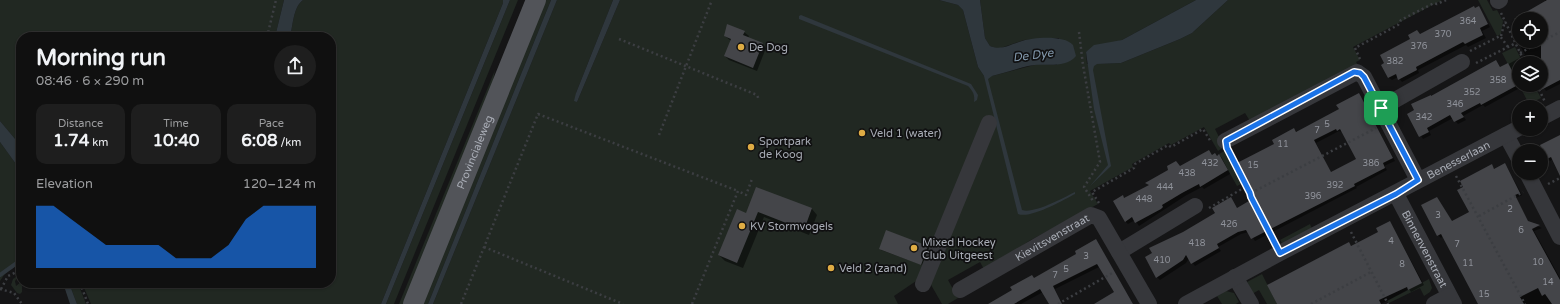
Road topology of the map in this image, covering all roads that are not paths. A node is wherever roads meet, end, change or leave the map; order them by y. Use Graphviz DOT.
graph roads {
  1 [pos="536,0"];
  2 [pos="1465,61"];
  3 [pos="1560,108"];
  4 [pos="1548,114"];
  5 [pos="1384,115"];
  6 [pos="989,123"];
  7 [pos="1512,131"];
  8 [pos="1220,144"];
  9 [pos="1418,180"];
  10 [pos="1530,180"];
  11 [pos="1396,194"];
  12 [pos="1195,206"];
  13 [pos="1560,237"];
  14 [pos="1123,258"];
  15 [pos="1235,277"];
  16 [pos="923,284"];
  17 [pos="960,290"];
  18 [pos="1452,300"];
  19 [pos="413,304"];
  20 [pos="1149,304"];
  21 [pos="1186,304"];
  22 [pos="1251,304"];
  23 [pos="1434,304"];
  1 -- 19 [label="main road, Provincialeweg"];
  2 -- 5 [label="street"];
  3 -- 4 [label="street"];
  5 -- 8 [label="street"];
  5 -- 9 [label="street"];
  6 -- 16 [label="street"];
  7 -- 9 [label="street, Benesserlaan"];
  9 -- 11 [label="street, Benesserlaan"];
  10 -- 13 [label="street"];
  11 -- 15 [label="street, Benesserlaan"];
  11 -- 18 [label="street, Binnenvenstraat"];
  12 -- 14 [label="street"];
  14 -- 17 [label="street, Kievitsvenstraat"];
  14 -- 20 [label="street, Kievitsvenstraat"];
  15 -- 21 [label="street, Benesserlaan"];
  15 -- 22 [label="street"];
  18 -- 23 [label="street"];
}
